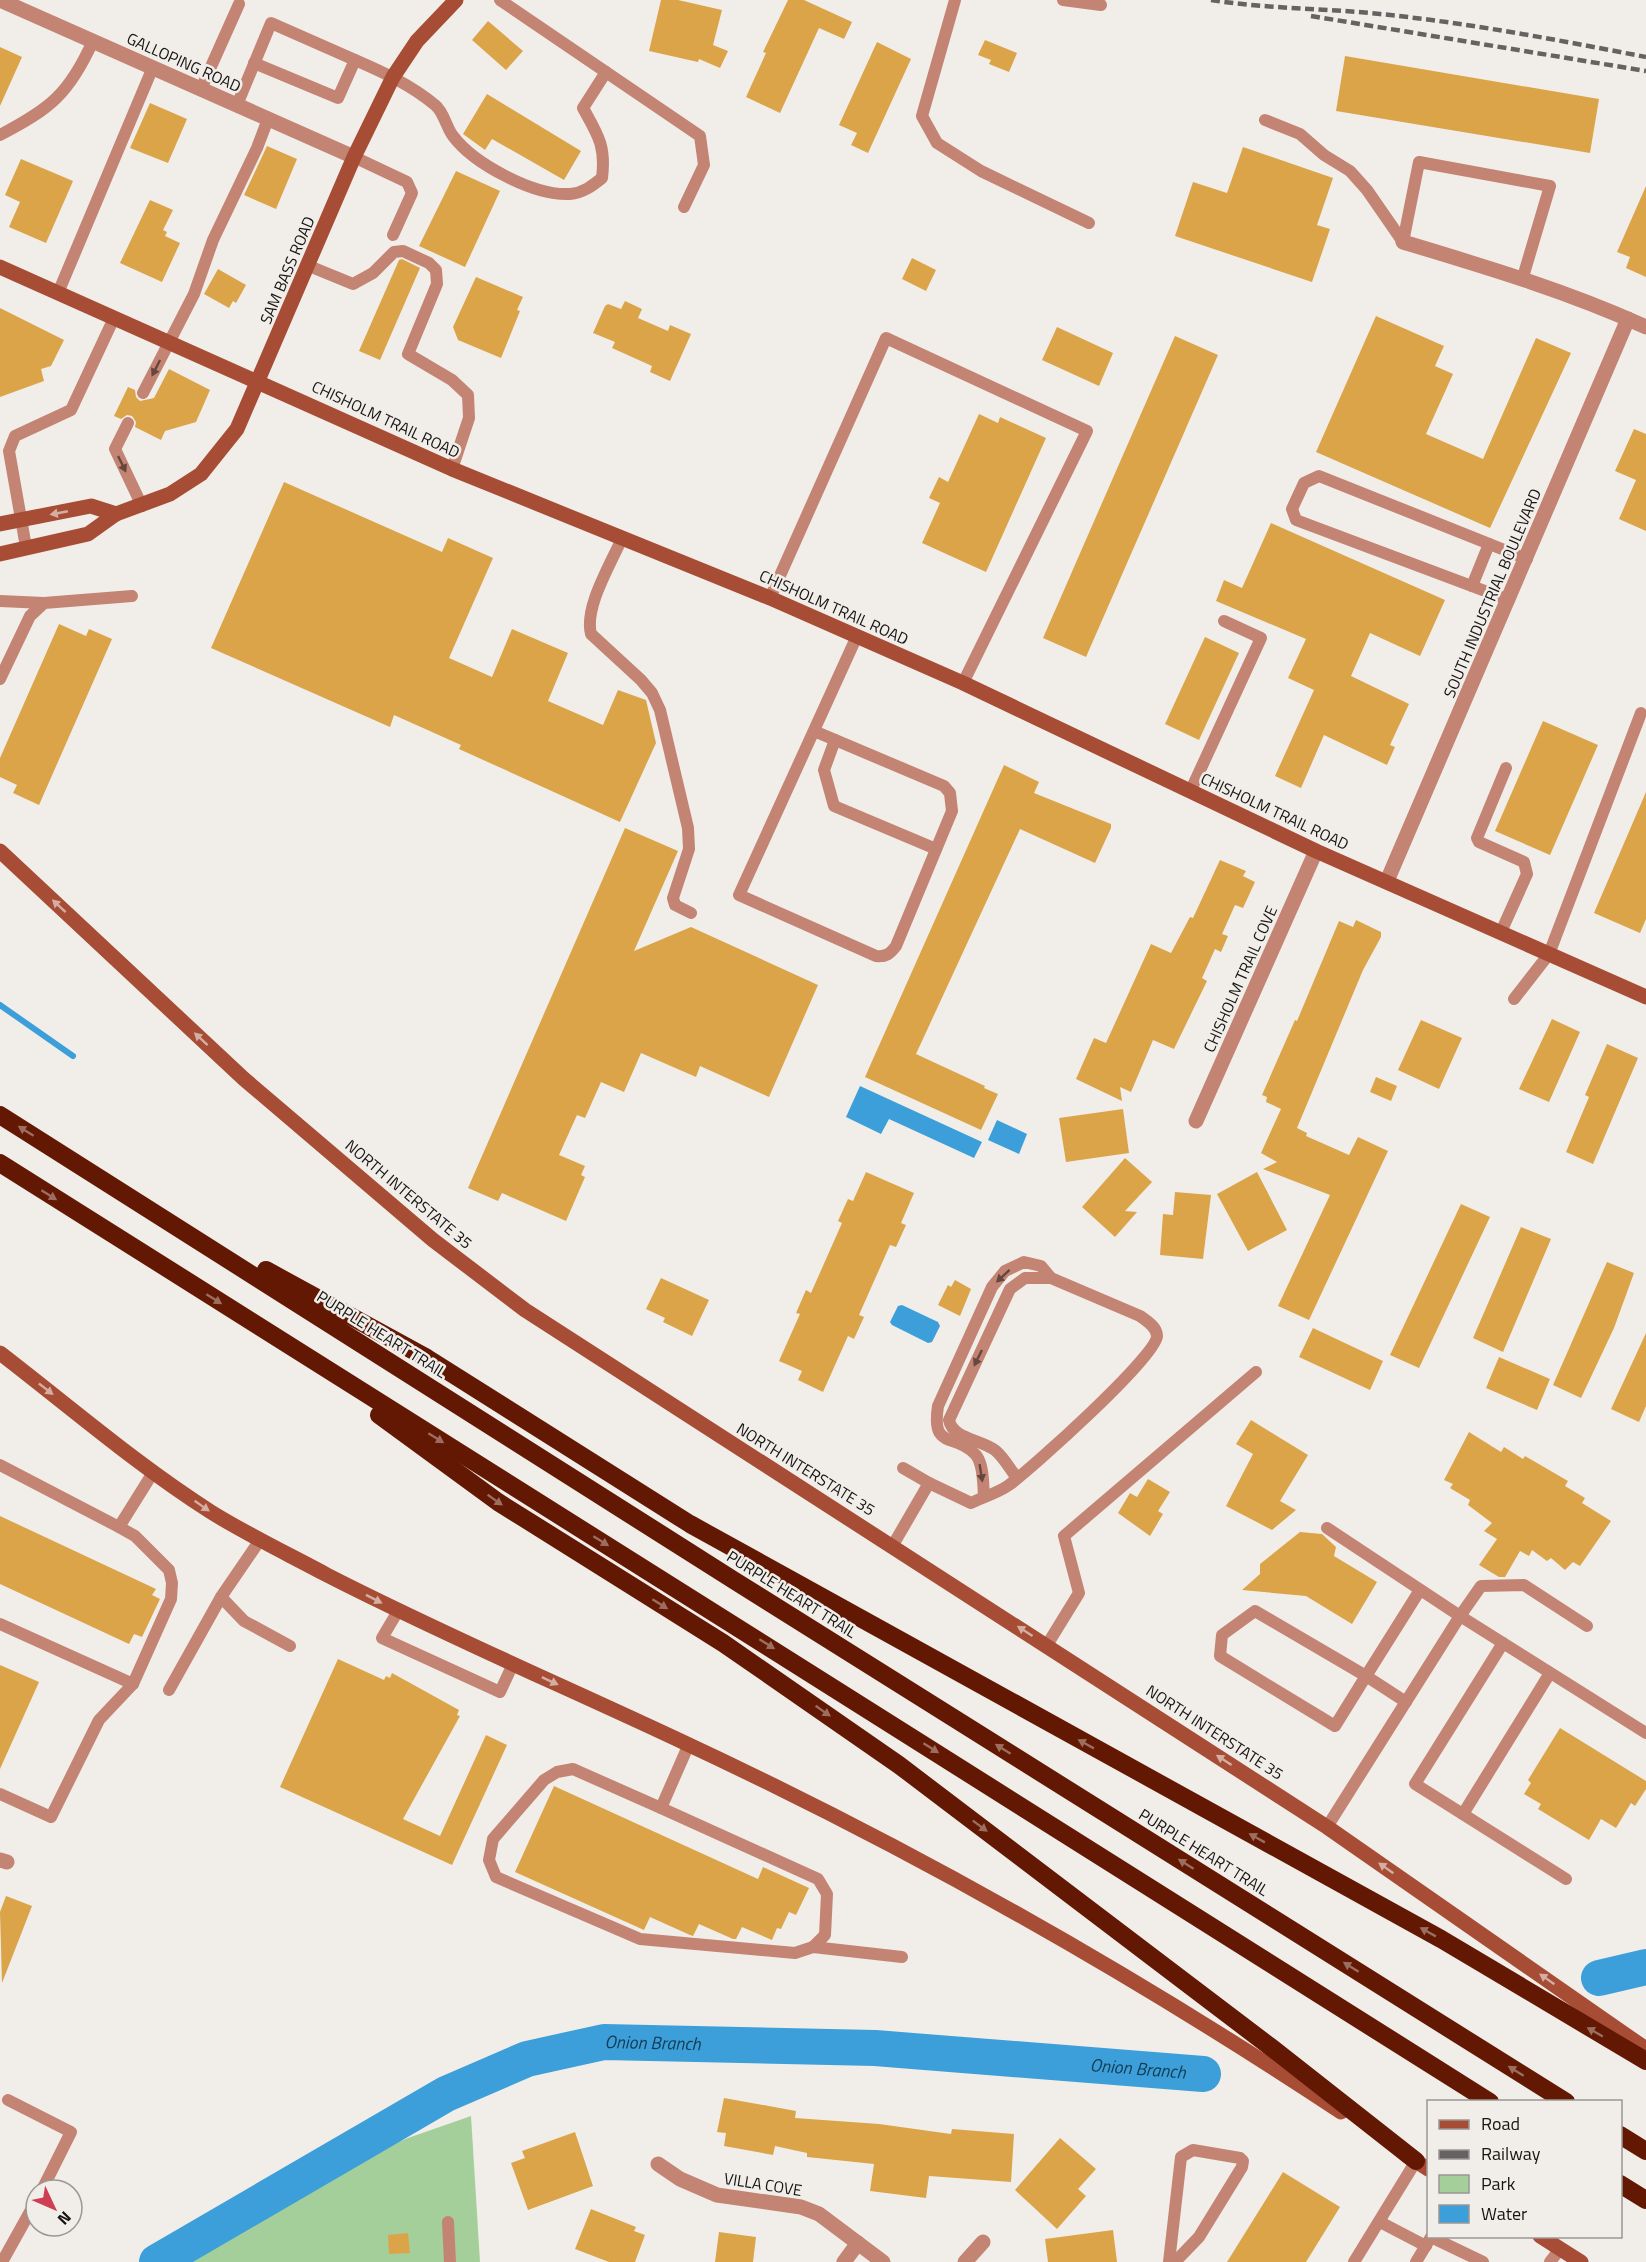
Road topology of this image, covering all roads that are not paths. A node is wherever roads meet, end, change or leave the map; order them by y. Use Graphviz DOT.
graph roads {
  1 [pos="0,0"];
  2 [pos="456,0"];
  3 [pos="500,0"];
  4 [pos="955,0"];
  5 [pos="1063,0"];
  6 [pos="239,4"];
  7 [pos="1101,5"];
  8 [pos="93,41"];
  9 [pos="355,60"];
  10 [pos="254,63"];
  11 [pos="153,67"];
  12 [pos="606,72"];
  13 [pos="393,77"];
  14 [pos="201,89"];
  15 [pos="237,105"];
  16 [pos="268,119"];
  17 [pos="1265,120"];
  18 [pos="0,135"];
  19 [pos="354,157"];
  20 [pos="684,207"];
  21 [pos="1089,224"];
  22 [pos="393,235"];
  23 [pos="1403,242"];
  24 [pos="309,266"];
  25 [pos="0,267"];
  26 [pos="1523,277"];
  27 [pos="58,293"];
  28 [pos="114,318"];
  29 [pos="1628,319"];
  30 [pos="1646,327"];
  31 [pos="168,343"];
  32 [pos="259,381"];
  33 [pos="143,393"];
  34 [pos="128,423"];
  35 [pos="452,469"];
  36 [pos="142,506"];
  37 [pos="116,514"];
  38 [pos="21,520"];
  39 [pos="0,524"];
  40 [pos="622,538"];
  41 [pos="1489,544"];
  42 [pos="26,547"];
  43 [pos="0,554"];
  44 [pos="1527,559"];
  45 [pos="1472,586"];
  46 [pos="132,596"];
  47 [pos="770,598"];
  48 [pos="1509,600"];
  49 [pos="0,601"];
  50 [pos="44,603"];
  51 [pos="1224,621"];
  52 [pos="857,636"];
  53 [pos="0,679"];
  54 [pos="963,683"];
  55 [pos="1641,712"];
  56 [pos="814,731"];
  57 [pos="835,740"];
  58 [pos="1506,768"];
  59 [pos="1190,792"];
  60 [pos="936,849"];
  61 [pos="0,851"];
  62 [pos="1316,851"];
  63 [pos="1387,881"];
  64 [pos="691,914"];
  65 [pos="1501,932"];
  66 [pos="1549,954"];
  67 [pos="1646,997"];
  68 [pos="1514,999"];
  69 [pos="0,1115"];
  70 [pos="1196,1121"];
  71 [pos="0,1163"];
  72 [pos="128,1196"];
  73 [pos="1051,1278"];
  74 [pos="261,1329"];
  75 [pos="0,1353"];
  76 [pos="1256,1372"];
  77 [pos="0,1465"];
  78 [pos="903,1468"];
  79 [pos="153,1471"];
  80 [pos="1017,1478"];
  81 [pos="929,1483"];
  82 [pos="984,1497"];
  83 [pos="119,1527"];
  84 [pos="1327,1528"];
  85 [pos="260,1540"];
  86 [pos="892,1545"];
  87 [pos="1420,1590"];
  88 [pos="221,1597"];
  89 [pos="398,1611"];
  90 [pos="1460,1616"];
  91 [pos="0,1624"];
  92 [pos="1587,1626"];
  93 [pos="1503,1643"];
  94 [pos="1047,1645"];
  95 [pos="290,1646"];
  96 [pos="513,1664"];
  97 [pos="1550,1673"];
  98 [pos="1366,1676"];
  99 [pos="132,1684"];
  100 [pos="169,1690"];
  101 [pos="1406,1702"];
  102 [pos="1646,1733"];
  103 [pos="689,1744"];
  104 [pos="0,1794"];
  105 [pos="661,1808"];
  106 [pos="1463,1814"];
  107 [pos="1327,1827"];
  108 [pos="1566,1879"];
  109 [pos="813,1947"];
  110 [pos="902,1958"];
  111 [pos="1646,2049"];
  112 [pos="1646,2061"];
  113 [pos="8,2100"];
  114 [pos="1487,2100"];
  115 [pos="1563,2100"];
  116 [pos="1622,2136"];
  117 [pos="1646,2151"];
  118 [pos="658,2164"];
  119 [pos="1422,2165"];
  120 [pos="48,2178"];
  121 [pos="1622,2185"];
  122 [pos="1646,2200"];
  123 [pos="448,2222"];
  124 [pos="1380,2222"];
  125 [pos="24,2223"];
  126 [pos="1430,2238"];
  127 [pos="1433,2238"];
  128 [pos="1543,2238"];
  129 [pos="982,2242"];
  130 [pos="858,2243"];
  131 [pos="1426,2246"];
  132 [pos="1560,2249"];
  133 [pos="3,2262"];
  134 [pos="450,2262"];
  135 [pos="844,2262"];
  136 [pos="883,2262"];
  137 [pos="965,2262"];
  138 [pos="1169,2262"];
  139 [pos="1175,2262"];
  140 [pos="1354,2262"];
  141 [pos="1416,2262"];
  142 [pos="1483,2262"];
  143 [pos="1550,2262"];
  144 [pos="1581,2262"];
  1 -- 8 [label="street, GALLOPING ROAD"];
  2 -- 13 [label="main road, SAM BASS ROAD"];
  3 -- 12 [label="lane"];
  4 -- 21 [label="lane"];
  5 -- 7 [label="lane"];
  6 -- 14 [label="lane"];
  8 -- 11 [label="street, GALLOPING ROAD"];
  8 -- 18 [label="lane"];
  9 -- 10 [label="lane"];
  9 -- 10 [label="lane"];
  9 -- 13 [label="lane"];
  10 -- 15 [label="lane"];
  11 -- 14 [label="street, GALLOPING ROAD"];
  11 -- 27 [label="lane"];
  12 -- 13 [label="lane"];
  12 -- 20 [label="lane"];
  13 -- 19 [label="main road, SAM BASS ROAD"];
  14 -- 15 [label="street, GALLOPING ROAD"];
  15 -- 16 [label="street, GALLOPING ROAD"];
  16 -- 19 [label="street, GALLOPING ROAD"];
  16 -- 31 [label="lane"];
  17 -- 23 [label="lane"];
  19 -- 22 [label="lane"];
  19 -- 24 [label="main road, SAM BASS ROAD"];
  23 -- 26 [label="street"];
  23 -- 26 [label="lane"];
  24 -- 32 [label="main road, SAM BASS ROAD"];
  24 -- 35 [label="lane"];
  25 -- 27 [label="main road, CHISHOLM TRAIL ROAD"];
  26 -- 29 [label="street"];
  27 -- 28 [label="main road, CHISHOLM TRAIL ROAD"];
  28 -- 31 [label="main road, CHISHOLM TRAIL ROAD"];
  28 -- 38 [label="lane"];
  29 -- 30 [label="street"];
  29 -- 44 [label="street, SOUTH INDUSTRIAL BOULEVARD"];
  31 -- 32 [label="main road, CHISHOLM TRAIL ROAD"];
  31 -- 33 [label="lane, one-way"];
  32 -- 35 [label="main road, CHISHOLM TRAIL ROAD"];
  32 -- 36 [label="main road, SAM BASS ROAD"];
  34 -- 36 [label="lane, one-way"];
  35 -- 40 [label="main road, CHISHOLM TRAIL ROAD"];
  36 -- 37 [label="main road, SAM BASS ROAD"];
  37 -- 38 [label="main road, one-way"];
  37 -- 42 [label="main road, SAM BASS ROAD"];
  38 -- 39 [label="main road"];
  38 -- 42 [label="lane"];
  40 -- 47 [label="main road, CHISHOLM TRAIL ROAD"];
  40 -- 64 [label="lane"];
  41 -- 44 [label="lane"];
  41 -- 45 [label="lane"];
  41 -- 45 [label="lane"];
  42 -- 43 [label="main road, SAM BASS ROAD"];
  44 -- 48 [label="street, SOUTH INDUSTRIAL BOULEVARD"];
  45 -- 48 [label="lane"];
  46 -- 50 [label="lane"];
  47 -- 52 [label="main road, CHISHOLM TRAIL ROAD"];
  47 -- 54 [label="lane"];
  48 -- 63 [label="street, SOUTH INDUSTRIAL BOULEVARD"];
  49 -- 50 [label="lane"];
  50 -- 53 [label="lane"];
  51 -- 59 [label="lane"];
  52 -- 54 [label="main road, CHISHOLM TRAIL ROAD"];
  52 -- 56 [label="lane"];
  54 -- 59 [label="main road, CHISHOLM TRAIL ROAD"];
  55 -- 66 [label="lane"];
  56 -- 57 [label="lane"];
  56 -- 60 [label="lane"];
  57 -- 60 [label="lane"];
  57 -- 60 [label="lane"];
  58 -- 65 [label="lane"];
  59 -- 62 [label="main road, CHISHOLM TRAIL ROAD"];
  86 -- 61 [label="main road, NORTH INTERSTATE 35, one-way"];
  62 -- 63 [label="main road, CHISHOLM TRAIL ROAD"];
  62 -- 70 [label="street, CHISHOLM TRAIL COVE"];
  63 -- 65 [label="main road, CHISHOLM TRAIL ROAD"];
  65 -- 66 [label="main road, CHISHOLM TRAIL ROAD"];
  66 -- 67 [label="main road, CHISHOLM TRAIL ROAD"];
  66 -- 68 [label="lane"];
  72 -- 69 [label="highway, PURPLE HEART TRAIL, one-way"];
  71 -- 74 [label="highway, one-way"];
  112 -- 72 [label="highway, one-way"];
  115 -- 72 [label="highway, PURPLE HEART TRAIL, one-way"];
  73 -- 80 [label="lane, one-way"];
  73 -- 80 [label="lane"];
  73 -- 82 [label="lane, one-way"];
  74 -- 114 [label="highway, one-way"];
  74 -- 119 [label="highway, one-way"];
  75 -- 79 [label="main road, one-way"];
  76 -- 94 [label="lane"];
  77 -- 83 [label="lane"];
  78 -- 81 [label="lane"];
  79 -- 83 [label="lane"];
  79 -- 85 [label="main road, one-way"];
  80 -- 82 [label="lane"];
  81 -- 82 [label="lane"];
  81 -- 86 [label="lane"];
  83 -- 99 [label="lane"];
  84 -- 87 [label="lane"];
  85 -- 88 [label="lane"];
  85 -- 89 [label="main road, one-way"];
  94 -- 86 [label="main road, NORTH INTERSTATE 35, one-way"];
  87 -- 90 [label="lane"];
  87 -- 98 [label="lane"];
  88 -- 95 [label="lane"];
  88 -- 100 [label="lane"];
  89 -- 96 [label="main road"];
  89 -- 96 [label="lane"];
  90 -- 92 [label="lane"];
  90 -- 93 [label="lane"];
  90 -- 101 [label="lane"];
  91 -- 99 [label="lane"];
  93 -- 97 [label="lane"];
  93 -- 106 [label="lane"];
  107 -- 94 [label="main road, NORTH INTERSTATE 35, one-way"];
  96 -- 103 [label="main road, one-way"];
  97 -- 102 [label="lane"];
  97 -- 106 [label="lane"];
  98 -- 98 [label="lane"];
  98 -- 101 [label="lane"];
  99 -- 104 [label="lane"];
  101 -- 107 [label="lane"];
  103 -- 105 [label="lane"];
  103 -- 119 [label="main road"];
  105 -- 109 [label="lane"];
  105 -- 109 [label="lane"];
  106 -- 108 [label="lane"];
  111 -- 107 [label="main road, NORTH INTERSTATE 35, one-way"];
  109 -- 110 [label="lane"];
  113 -- 120 [label="lane"];
  116 -- 117 [label="highway"];
  118 -- 130 [label="street, VILLA COVE"];
  119 -- 124 [label="lane"];
  121 -- 122 [label="highway"];
  123 -- 134 [label="lane"];
  124 -- 131 [label="lane"];
  124 -- 140 [label="lane"];
  125 -- 133 [label="lane"];
  126 -- 131 [label="lane"];
  127 -- 142 [label="lane"];
  128 -- 132 [label="main road"];
  129 -- 137 [label="street"];
  130 -- 135 [label="street"];
  130 -- 136 [label="street, VILLA COVE"];
  131 -- 141 [label="lane"];
  132 -- 143 [label="lane"];
  132 -- 144 [label="main road"];
  138 -- 139 [label="lane"];
}
